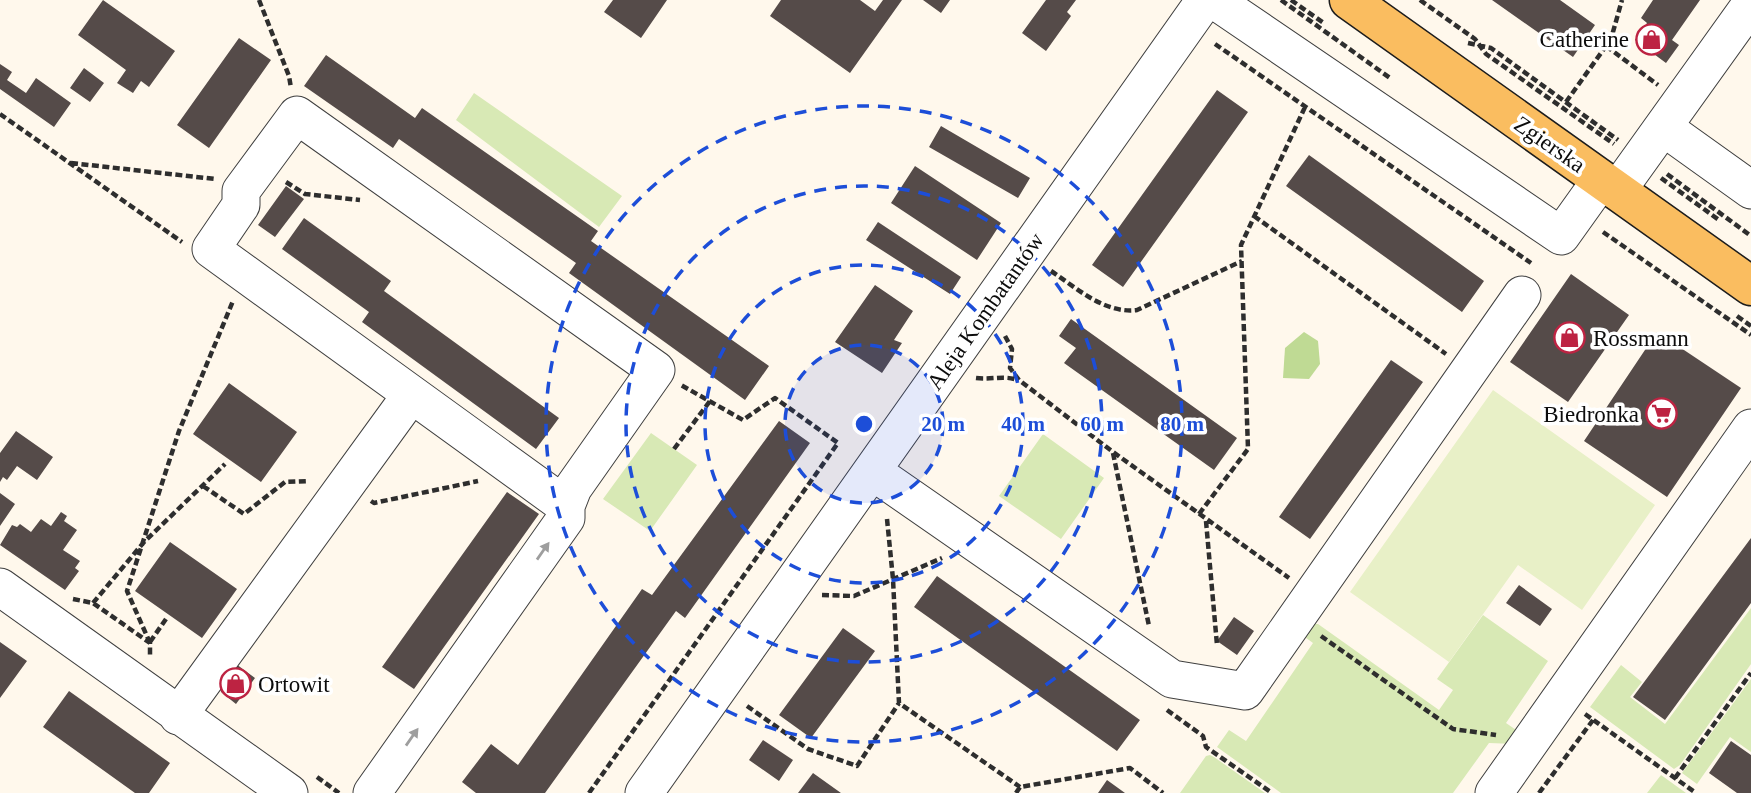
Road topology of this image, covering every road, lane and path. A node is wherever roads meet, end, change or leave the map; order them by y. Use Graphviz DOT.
graph roads {
  1 [pos="259,0"];
  2 [pos="1205,0"];
  3 [pos="1214,0"];
  4 [pos="1292,0"];
  5 [pos="1349,0"];
  6 [pos="1420,0"];
  7 [pos="1622,0"];
  8 [pos="1751,4"];
  9 [pos="1418,7"];
  10 [pos="1215,44"];
  11 [pos="1480,46"];
  12 [pos="1606,46"];
  13 [pos="1394,72"];
  14 [pos="1566,102"];
  15 [pos="1305,107"];
  16 [pos="1562,108"];
  17 [pos="1665,109"];
  18 [pos="0,114"];
  19 [pos="296,115"];
  20 [pos="1641,159"];
  21 [pos="71,163"];
  22 [pos="388,181"];
  23 [pos="280,190"];
  24 [pos="1751,190"];
  25 [pos="241,191"];
  26 [pos="1590,204"];
  27 [pos="1254,216"];
  28 [pos="1751,236"];
  29 [pos="1751,243"];
  30 [pos="212,249"];
  31 [pos="1242,261"];
  32 [pos="1051,270"];
  33 [pos="244,274"];
  34 [pos="1751,286"];
  35 [pos="1522,295"];
  36 [pos="1004,334"];
  37 [pos="1751,335"];
  38 [pos="656,370"];
  39 [pos="1469,370"];
  40 [pos="972,377"];
  41 [pos="1019,380"];
  42 [pos="411,395"];
  43 [pos="710,401"];
  44 [pos="1751,428"];
  45 [pos="674,449"];
  46 [pos="1113,452"];
  47 [pos="225,464"];
  48 [pos="872,471"];
  49 [pos="521,472"];
  50 [pos="347,483"];
  51 [pos="203,486"];
  52 [pos="566,506"];
  53 [pos="887,514"];
  54 [pos="1199,514"];
  55 [pos="1206,520"];
  56 [pos="144,542"];
  57 [pos="951,554"];
  58 [pos="894,579"];
  59 [pos="0,587"];
  60 [pos="821,595"];
  61 [pos="1312,595"];
  62 [pos="93,603"];
  63 [pos="166,619"];
  64 [pos="1291,625"];
  65 [pos="1217,645"];
  66 [pos="1157,668"];
  67 [pos="1751,673"];
  68 [pos="1749,680"];
  69 [pos="899,703"];
  70 [pos="747,706"];
  71 [pos="1580,710"];
  72 [pos="178,716"];
  73 [pos="1593,720"];
  74 [pos="1203,736"];
  75 [pos="1531,740"];
  76 [pos="1675,778"];
  77 [pos="1020,787"];
  78 [pos="289,793"];
  79 [pos="372,793"];
  80 [pos="589,793"];
  81 [pos="644,793"];
  82 [pos="1016,793"];
  83 [pos="1163,793"];
  84 [pos="1272,793"];
  85 [pos="1494,793"];
  86 [pos="1539,793"];
  87 [pos="1696,793"];
  1 -- 19 [label="path"];
  2 -- 48 [label="street, Aleja Kombatantów"];
  3 -- 26 [label="street"];
  4 -- 13 [label="path"];
  5 -- 26 [label="main road, Zgierska"];
  6 -- 11 [label="path"];
  7 -- 12 [label="path"];
  8 -- 17 [label="street"];
  9 -- 11 [label="path"];
  10 -- 15 [label="path"];
  11 -- 14 [label="path"];
  11 -- 16 [label="path"];
  12 -- 14 [label="path"];
  12 -- 17 [label="path"];
  14 -- 16 [label="path"];
  14 -- 20 [label="path"];
  15 -- 26 [label="path"];
  15 -- 27 [label="path"];
  16 -- 20 [label="path"];
  17 -- 20 [label="street"];
  17 -- 24 [label="street"];
  18 -- 21 [label="path"];
  19 -- 22 [label="street"];
  19 -- 25 [label="street"];
  20 -- 26 [label="street"];
  20 -- 28 [label="path"];
  20 -- 29 [label="path"];
  21 -- 25 [label="path"];
  21 -- 30 [label="path"];
  22 -- 23 [label="path"];
  22 -- 38 [label="street"];
  25 -- 30 [label="street"];
  26 -- 34 [label="main road, Zgierska"];
  26 -- 37 [label="path"];
  27 -- 31 [label="path"];
  27 -- 39 [label="path"];
  30 -- 33 [label="street"];
  31 -- 32 [label="path"];
  31 -- 54 [label="path"];
  33 -- 42 [label="street"];
  33 -- 56 [label="path"];
  35 -- 39 [label="street"];
  36 -- 41 [label="path"];
  38 -- 43 [label="path"];
  38 -- 52 [label="street"];
  39 -- 61 [label="street"];
  40 -- 41 [label="path"];
  41 -- 46 [label="path"];
  42 -- 49 [label="street"];
  42 -- 50 [label="street"];
  43 -- 45 [label="path"];
  43 -- 80 [label="path"];
  44 -- 75 [label="street"];
  46 -- 54 [label="path"];
  46 -- 66 [label="path"];
  47 -- 51 [label="path"];
  48 -- 66 [label="street"];
  48 -- 81 [label="street, Aleja Kombatantów"];
  49 -- 50 [label="path"];
  49 -- 52 [label="street"];
  50 -- 51 [label="path"];
  50 -- 72 [label="street"];
  51 -- 56 [label="path"];
  79 -- 52 [label="street, one-way"];
  53 -- 58 [label="path"];
  54 -- 55 [label="path"];
  55 -- 61 [label="path"];
  55 -- 65 [label="path"];
  56 -- 62 [label="path"];
  56 -- 63 [label="path"];
  57 -- 58 [label="path"];
  58 -- 60 [label="path"];
  58 -- 69 [label="path"];
  59 -- 72 [label="street"];
  61 -- 64 [label="street"];
  64 -- 66 [label="street"];
  64 -- 75 [label="path"];
  67 -- 68 [label="path"];
  68 -- 76 [label="path"];
  69 -- 70 [label="path"];
  69 -- 77 [label="path"];
  71 -- 73 [label="path"];
  72 -- 78 [label="street"];
  73 -- 76 [label="path"];
  73 -- 86 [label="path"];
  74 -- 84 [label="path"];
  75 -- 85 [label="street"];
  76 -- 87 [label="path"];
  77 -- 82 [label="path"];
  77 -- 83 [label="path"];
}
